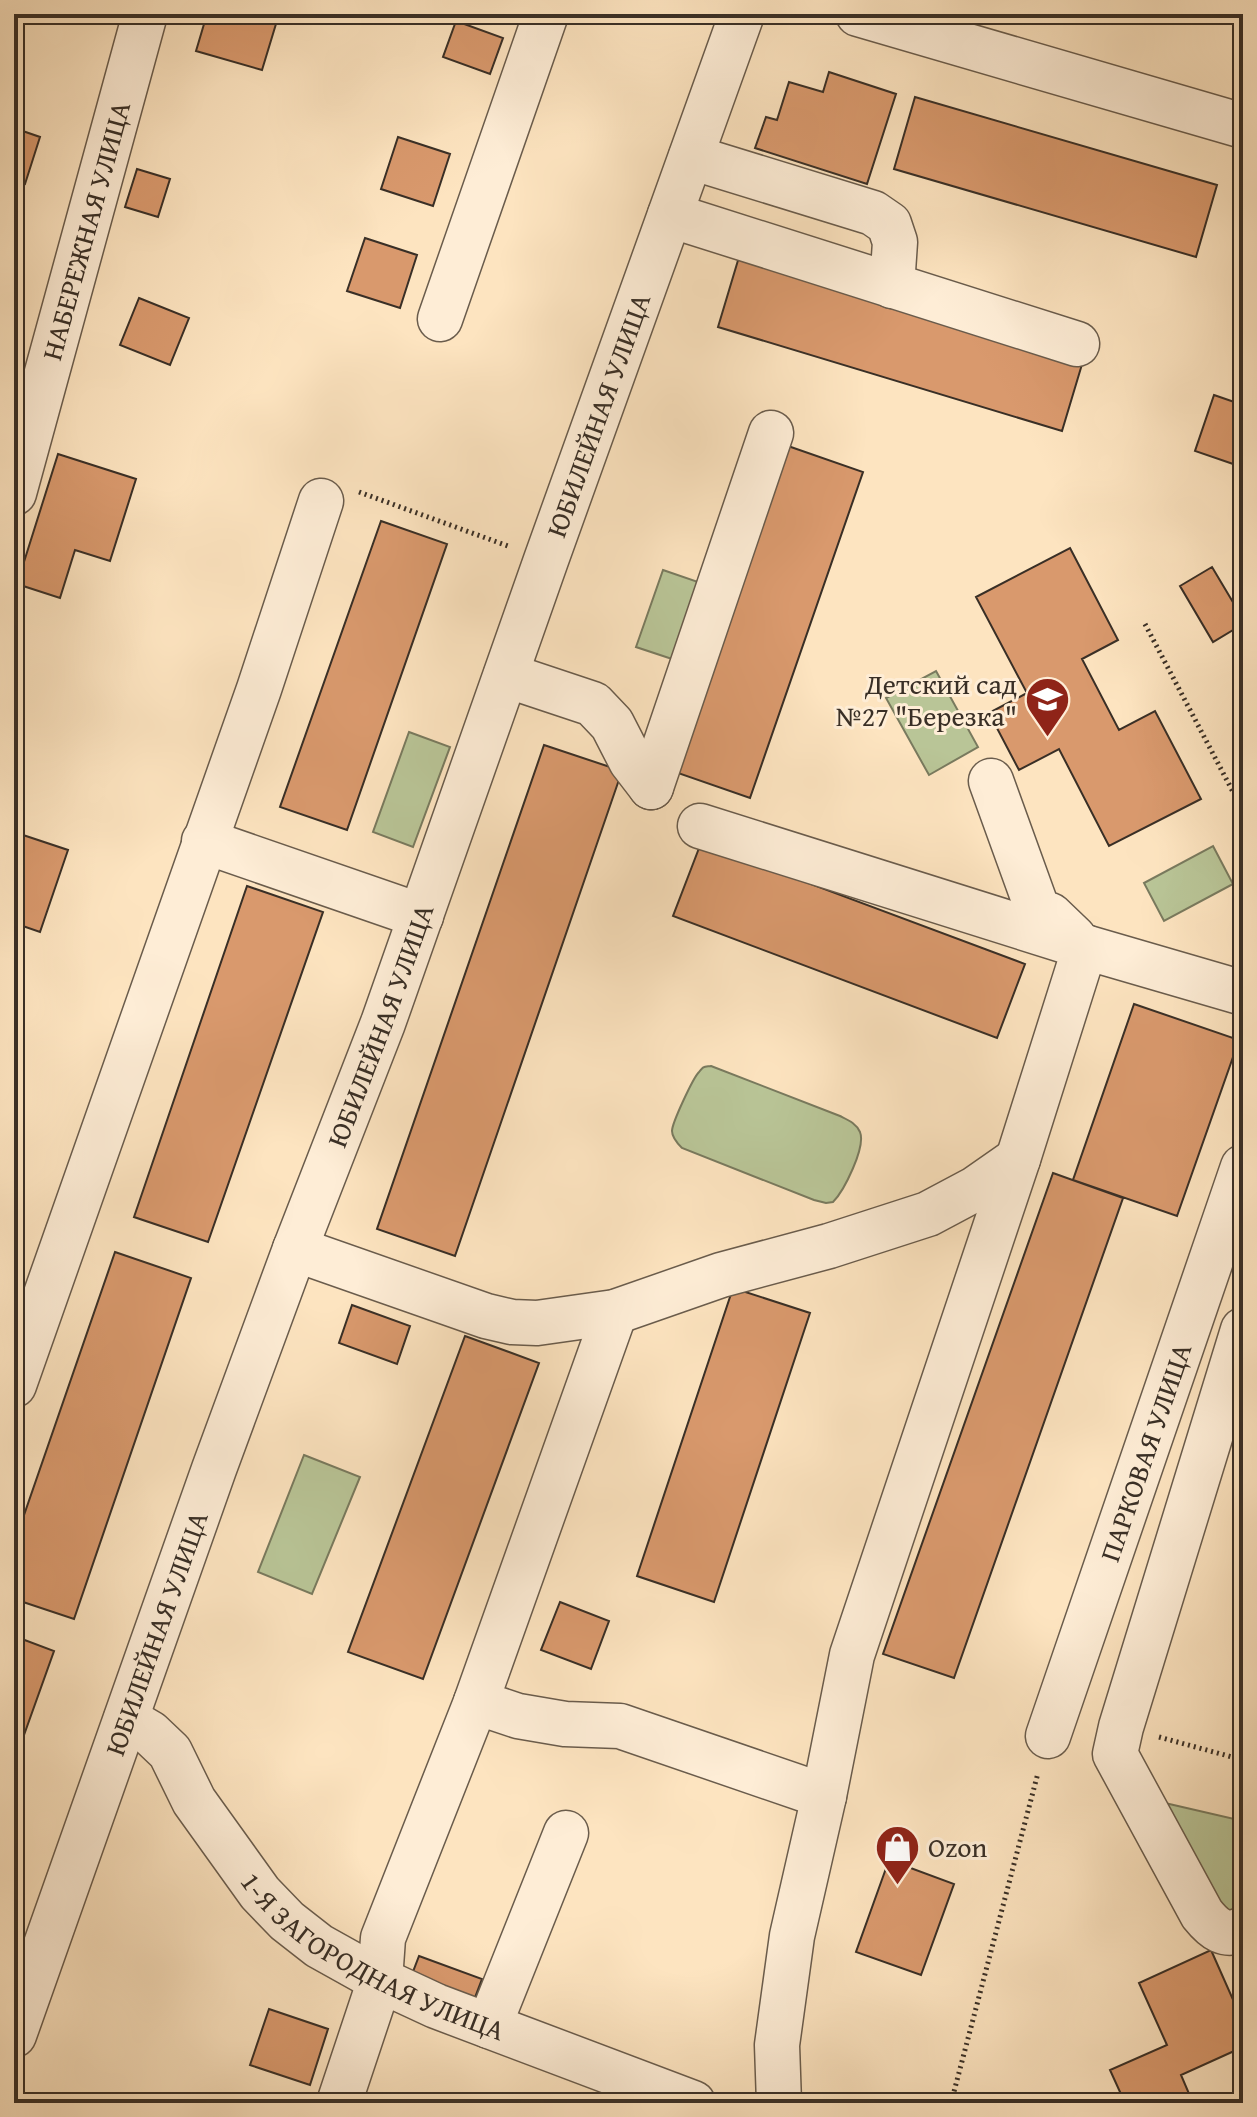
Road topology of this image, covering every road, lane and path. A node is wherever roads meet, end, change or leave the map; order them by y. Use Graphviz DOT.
graph roads {
  1 [pos="145,14"];
  2 [pos="546,14"];
  3 [pos="858,14"];
  4 [pos="732,17"];
  5 [pos="1243,126"];
  6 [pos="691,157"];
  7 [pos="670,215"];
  8 [pos="892,286"];
  9 [pos="440,319"];
  10 [pos="1077,344"];
  11 [pos="771,433"];
  12 [pos="14,493"];
  13 [pos="321,501"];
  14 [pos="546,560"];
  15 [pos="1145,624"];
  16 [pos="506,675"];
  17 [pos="991,781"];
  18 [pos="1243,811"];
  19 [pos="700,826"];
  20 [pos="204,841"];
  21 [pos="421,916"];
  22 [pos="1085,947"];
  23 [pos="1243,993"];
  24 [pos="1018,1159"];
  25 [pos="1243,1167"];
  26 [pos="295,1249"];
  27 [pos="1196,1305"];
  28 [pos="615,1312"];
  29 [pos="1243,1317"];
  30 [pos="1243,1330"];
  31 [pos="14,1385"];
  32 [pos="476,1702"];
  33 [pos="126,1719"];
  34 [pos="1121,1727"];
  35 [pos="1048,1736"];
  36 [pos="1243,1760"];
  37 [pos="824,1796"];
  38 [pos="566,1833"];
  39 [pos="1243,1929"];
  40 [pos="380,1980"];
  41 [pos="489,2026"];
  42 [pos="14,2035"];
  43 [pos="339,2103"];
  44 [pos="693,2103"];
  45 [pos="779,2103"];
  46 [pos="951,2103"];
  1 -- 12 [label="street, НАБЕРЕЖНАЯ УЛИЦА"];
  2 -- 9 [label="street"];
  3 -- 5 [label="street"];
  4 -- 6 [label="street, ЮБИЛЕЙНАЯ УЛИЦА"];
  6 -- 7 [label="street, ЮБИЛЕЙНАЯ УЛИЦА"];
  6 -- 8 [label="street"];
  7 -- 8 [label="street"];
  7 -- 14 [label="street, ЮБИЛЕЙНАЯ УЛИЦА"];
  8 -- 10 [label="street"];
  11 -- 16 [label="street"];
  13 -- 14 [label="path"];
  13 -- 20 [label="street"];
  14 -- 16 [label="street, ЮБИЛЕЙНАЯ УЛИЦА"];
  15 -- 18 [label="path"];
  16 -- 21 [label="street, ЮБИЛЕЙНАЯ УЛИЦА"];
  17 -- 22 [label="street"];
  19 -- 22 [label="street"];
  20 -- 21 [label="street"];
  20 -- 31 [label="street"];
  21 -- 26 [label="street, ЮБИЛЕЙНАЯ УЛИЦА"];
  22 -- 23 [label="street"];
  22 -- 24 [label="street"];
  24 -- 28 [label="street"];
  24 -- 37 [label="street"];
  25 -- 27 [label="street, ПАРКОВАЯ УЛИЦА"];
  26 -- 28 [label="street"];
  26 -- 33 [label="street, ЮБИЛЕЙНАЯ УЛИЦА"];
  27 -- 29 [label="street"];
  27 -- 35 [label="street, ПАРКОВАЯ УЛИЦА"];
  28 -- 32 [label="street"];
  30 -- 34 [label="street"];
  32 -- 37 [label="street"];
  32 -- 40 [label="street"];
  33 -- 40 [label="street, 1-Я ЗАГОРОДНАЯ УЛИЦА"];
  33 -- 42 [label="street, ЮБИЛЕЙНАЯ УЛИЦА"];
  34 -- 36 [label="path"];
  34 -- 39 [label="street"];
  35 -- 46 [label="path"];
  37 -- 45 [label="street"];
  38 -- 41 [label="street"];
  40 -- 41 [label="street, 1-Я ЗАГОРОДНАЯ УЛИЦА"];
  40 -- 43 [label="street"];
  41 -- 44 [label="street, 1-Я ЗАГОРОДНАЯ УЛИЦА"];
}
